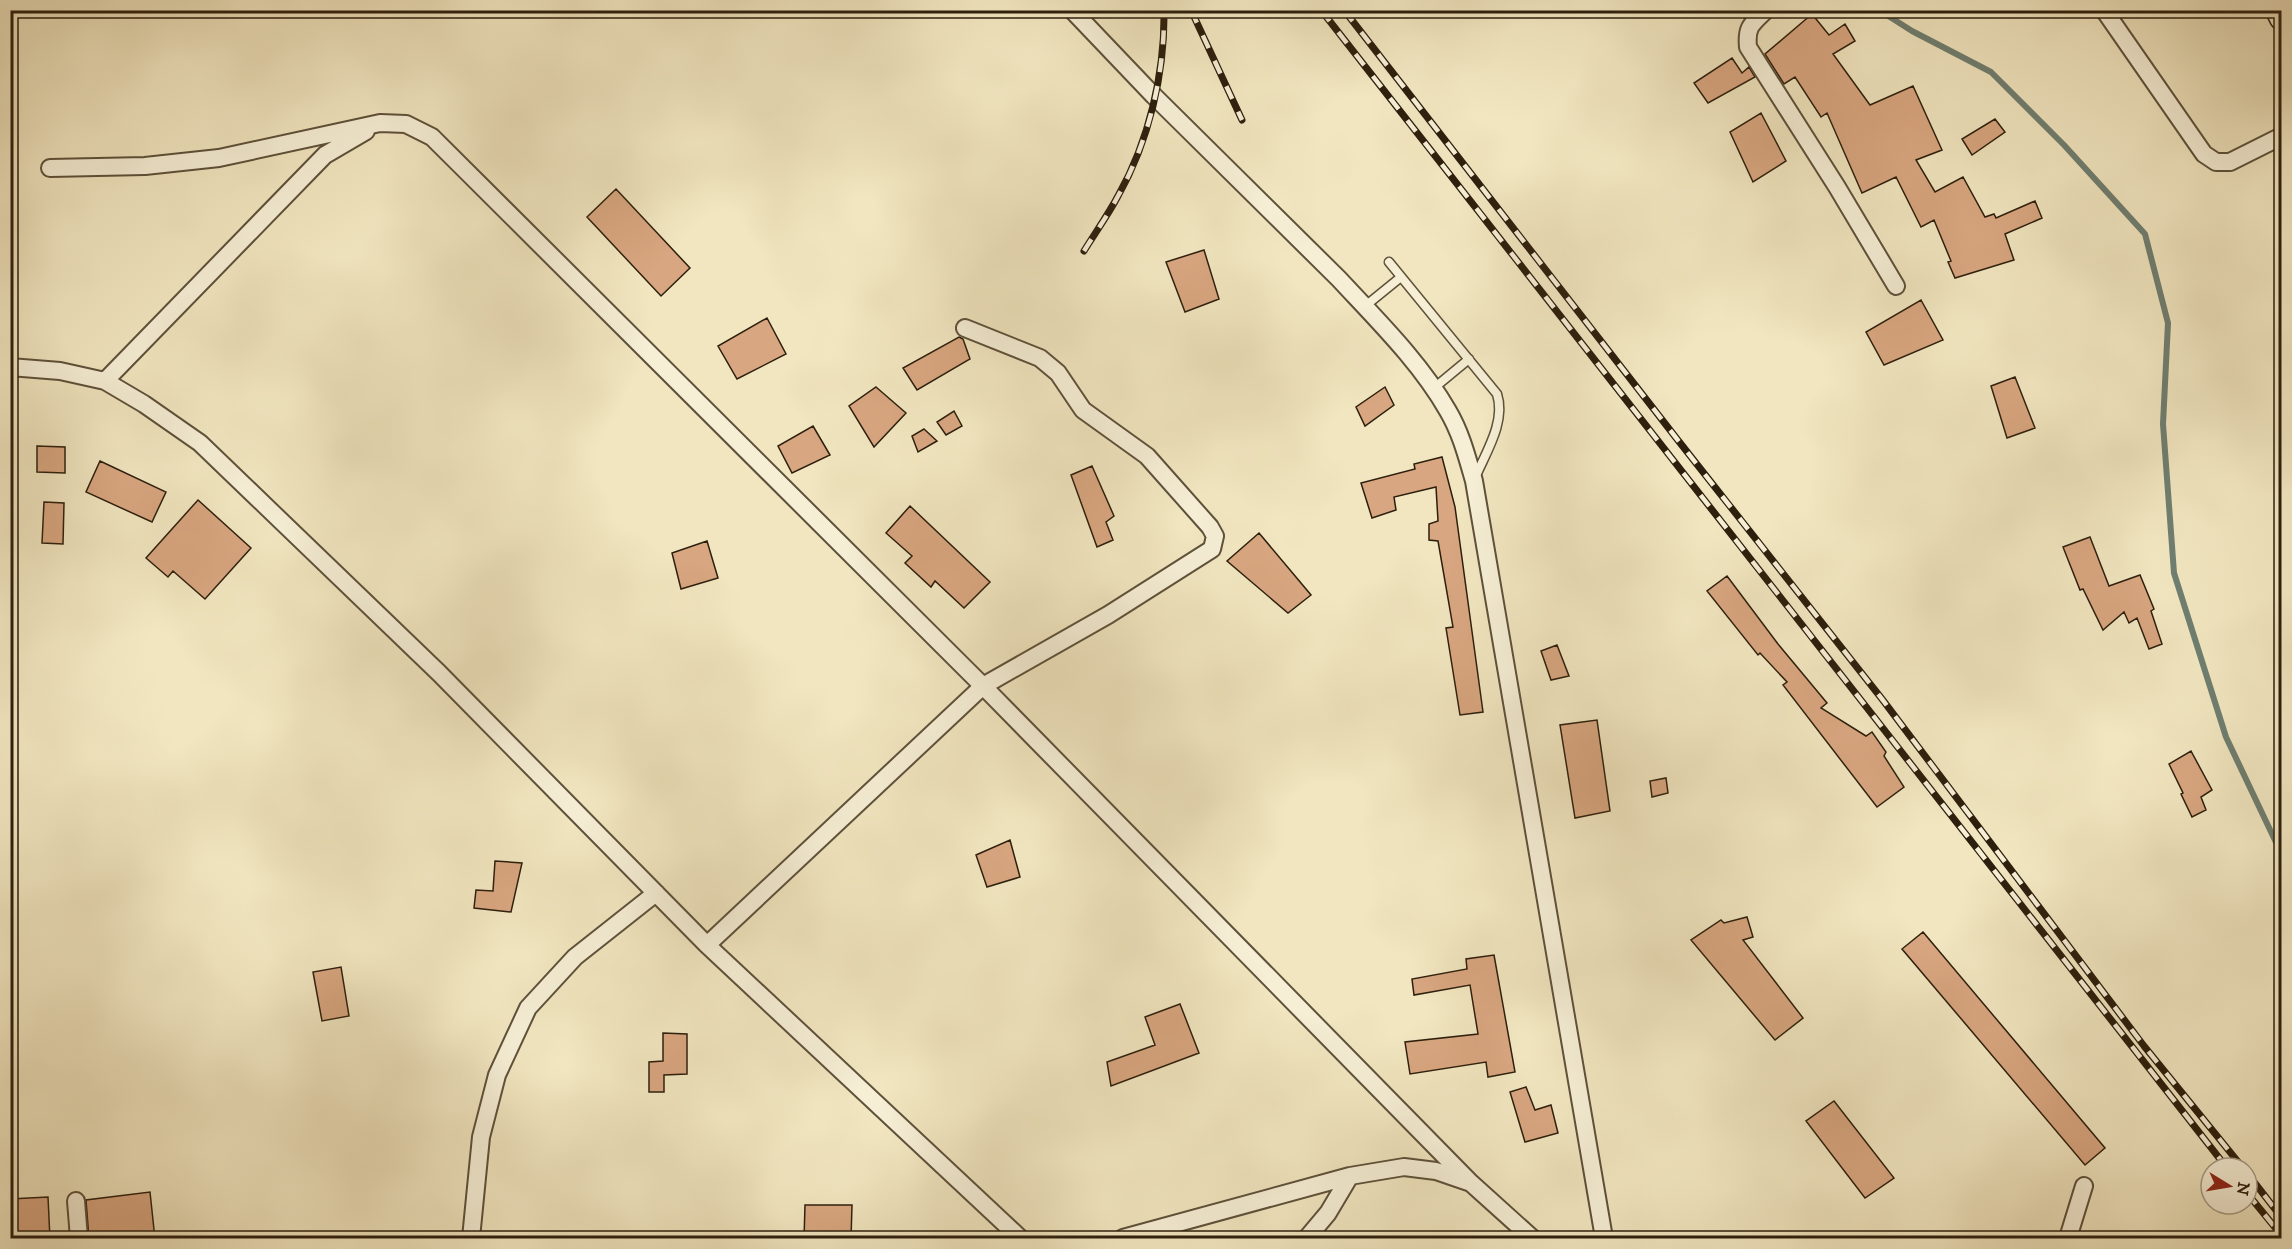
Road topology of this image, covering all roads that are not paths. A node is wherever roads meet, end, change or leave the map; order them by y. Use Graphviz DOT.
graph roads {
  1 [pos="1072,10"];
  2 [pos="1766,10"];
  3 [pos="2104,10"];
  4 [pos="2278,10"];
  5 [pos="2282,18"];
  6 [pos="380,123"];
  7 [pos="2282,136"];
  8 [pos="50,168"];
  9 [pos="1389,262"];
  10 [pos="1401,277"];
  11 [pos="1896,286"];
  12 [pos="1364,307"];
  13 [pos="965,328"];
  14 [pos="1469,359"];
  15 [pos="10,367"];
  16 [pos="105,381"];
  17 [pos="1434,388"];
  18 [pos="1474,481"];
  19 [pos="983,686"];
  20 [pos="656,893"];
  21 [pos="706,945"];
  22 [pos="1350,1176"];
  23 [pos="1471,1183"];
  24 [pos="2084,1186"];
  25 [pos="76,1201"];
  26 [pos="79,1239"];
  27 [pos="471,1239"];
  28 [pos="1020,1239"];
  29 [pos="1123,1239"];
  30 [pos="1307,1239"];
  31 [pos="1532,1239"];
  32 [pos="1604,1239"];
  33 [pos="2067,1239"];
  1 -- 12 [label="street"];
  2 -- 11 [label="street"];
  3 -- 7 [label="street"];
  4 -- 5 [label="main road"];
  6 -- 8 [label="street"];
  6 -- 16 [label="street"];
  6 -- 19 [label="street"];
  9 -- 10 [label="lane"];
  10 -- 12 [label="lane"];
  10 -- 14 [label="lane"];
  12 -- 17 [label="street"];
  13 -- 19 [label="street"];
  14 -- 17 [label="lane"];
  14 -- 18 [label="lane"];
  15 -- 16 [label="street"];
  16 -- 20 [label="street"];
  17 -- 18 [label="street"];
  18 -- 32 [label="street"];
  19 -- 21 [label="street"];
  19 -- 23 [label="street"];
  20 -- 21 [label="street"];
  20 -- 27 [label="street"];
  21 -- 28 [label="street"];
  22 -- 23 [label="street"];
  22 -- 29 [label="street"];
  22 -- 30 [label="street"];
  23 -- 31 [label="street"];
  24 -- 33 [label="street"];
  25 -- 26 [label="street"];
}
